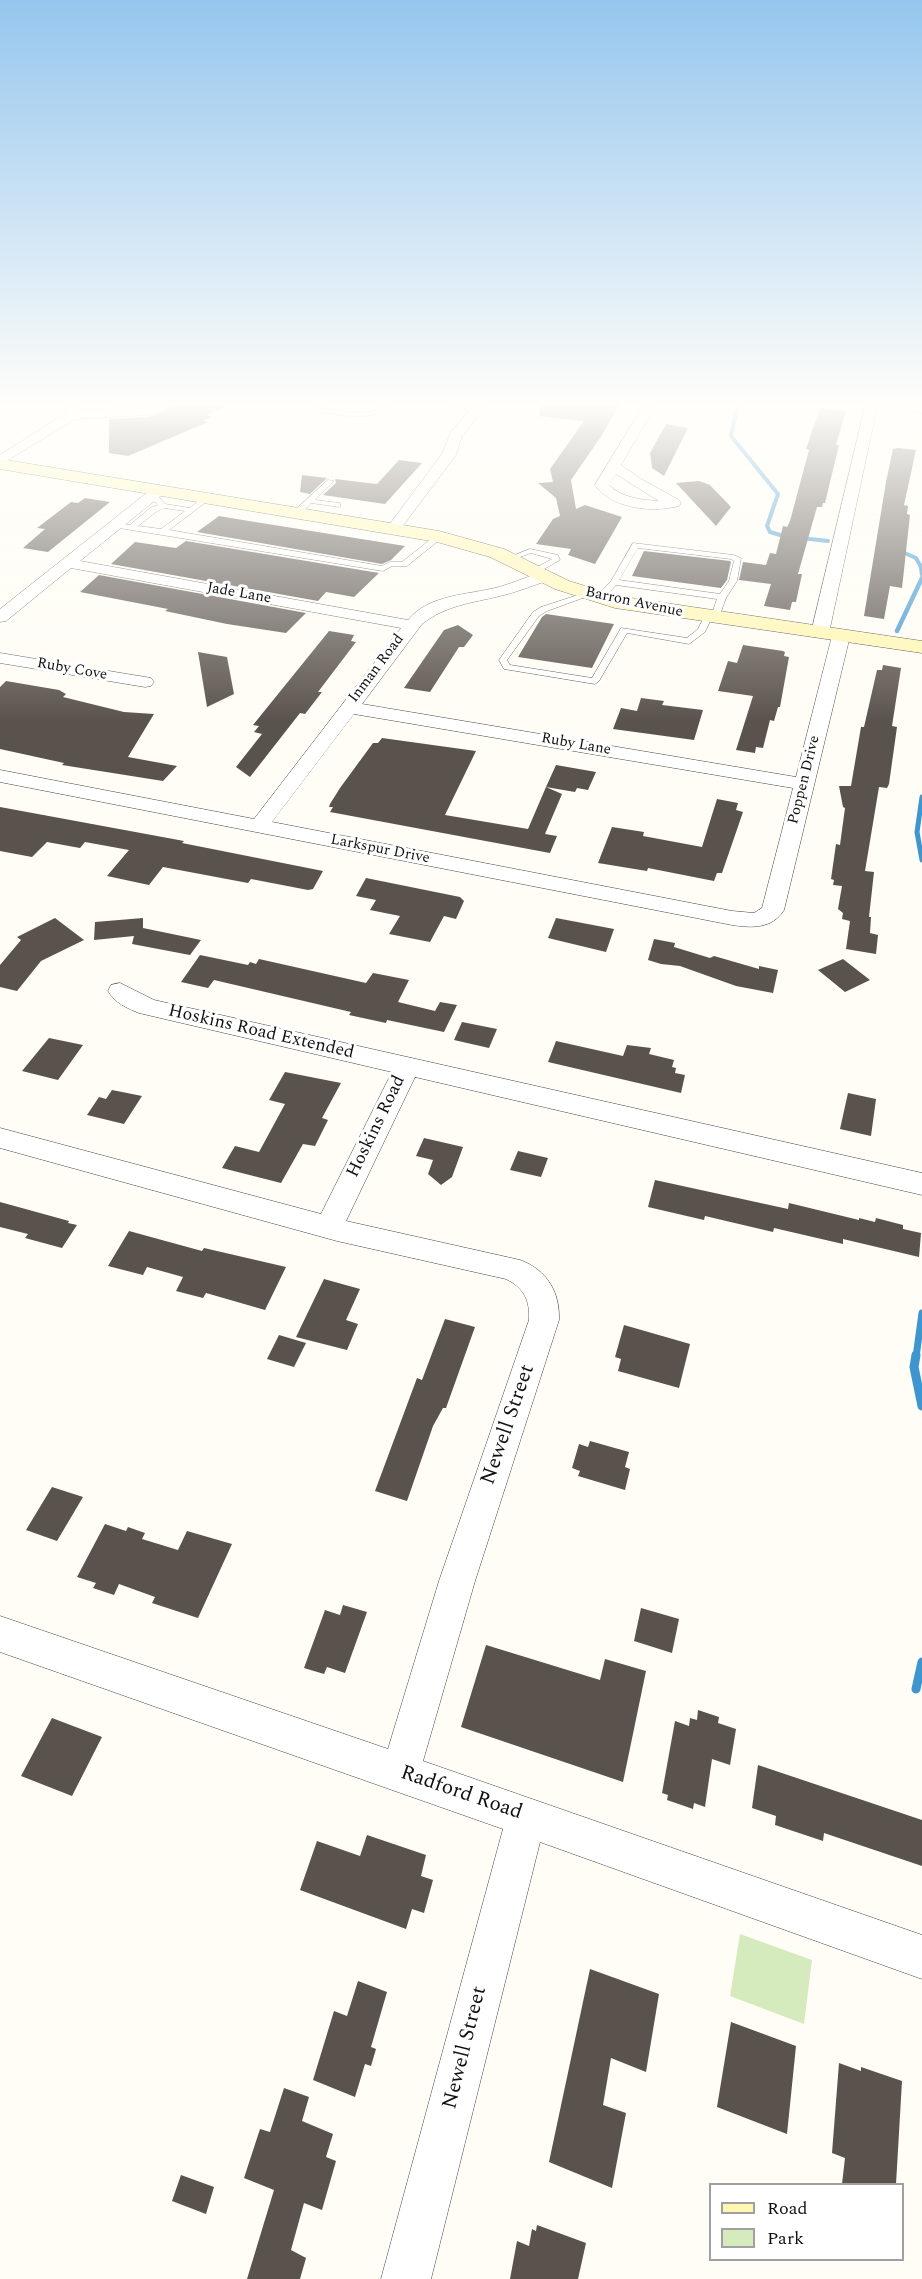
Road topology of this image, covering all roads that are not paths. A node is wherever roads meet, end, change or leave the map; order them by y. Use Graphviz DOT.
graph roads {
  1 [pos="144,509"];
  2 [pos="192,509"];
  3 [pos="314,509"];
  4 [pos="408,509"];
  5 [pos="848,509"];
  6 [pos="124,526"];
  7 [pos="394,528"];
  8 [pos="163,531"];
  9 [pos="439,537"];
  10 [pos="68,563"];
  11 [pos="539,575"];
  12 [pos="614,582"];
  13 [pos="593,596"];
  14 [pos="722,597"];
  15 [pos="0,616"];
  16 [pos="712,617"];
  17 [pos="410,625"];
  18 [pos="820,633"];
  19 [pos="841,636"];
  20 [pos="922,647"];
  21 [pos="0,658"];
  22 [pos="145,682"];
  23 [pos="348,706"];
  24 [pos="0,776"];
  25 [pos="804,784"];
  26 [pos="258,826"];
  27 [pos="766,924"];
  28 [pos="120,991"];
  29 [pos="407,1067"];
  30 [pos="0,1138"];
  31 [pos="922,1184"];
  32 [pos="329,1227"];
  33 [pos="0,1634"];
  34 [pos="399,1773"];
  35 [pos="526,1817"];
  36 [pos="922,1957"];
  37 [pos="406,2279"];
  1 -- 6 [label="street"];
  2 -- 8 [label="lane"];
  3 -- 7 [label="main road, Barron Avenue"];
  4 -- 7 [label="street"];
  5 -- 18 [label="street"];
  6 -- 8 [label="lane"];
  6 -- 10 [label="street"];
  7 -- 9 [label="main road, Barron Avenue"];
  8 -- 9 [label="lane"];
  9 -- 11 [label="main road, Barron Avenue"];
  10 -- 15 [label="street"];
  10 -- 17 [label="street, Jade Lane"];
  11 -- 13 [label="main road, Barron Avenue"];
  11 -- 17 [label="street, Inman Road"];
  12 -- 13 [label="lane"];
  12 -- 14 [label="lane"];
  12 -- 14 [label="lane"];
  13 -- 16 [label="main road, Barron Avenue"];
  13 -- 16 [label="lane"];
  14 -- 16 [label="lane"];
  16 -- 18 [label="main road, Barron Avenue"];
  17 -- 23 [label="street, Inman Road"];
  18 -- 19 [label="main road, Barron Avenue"];
  19 -- 20 [label="main road, Barron Avenue"];
  19 -- 25 [label="street, Poppen Drive"];
  21 -- 22 [label="street, Ruby Cove"];
  23 -- 25 [label="street, Ruby Lane"];
  23 -- 26 [label="street, Inman Road"];
  24 -- 26 [label="street, Larkspur Drive"];
  25 -- 27 [label="street, Poppen Drive"];
  26 -- 27 [label="street, Larkspur Drive"];
  28 -- 29 [label="street, Hoskins Road Extended"];
  29 -- 31 [label="street, Hoskins Road"];
  29 -- 32 [label="street, Hoskins Road"];
  30 -- 32 [label="street"];
  32 -- 34 [label="street, Newell Street"];
  33 -- 34 [label="street, Radford Road"];
  34 -- 35 [label="street, Radford Road"];
  35 -- 36 [label="street, Radford Road"];
  35 -- 37 [label="street, Newell Street"];
}
